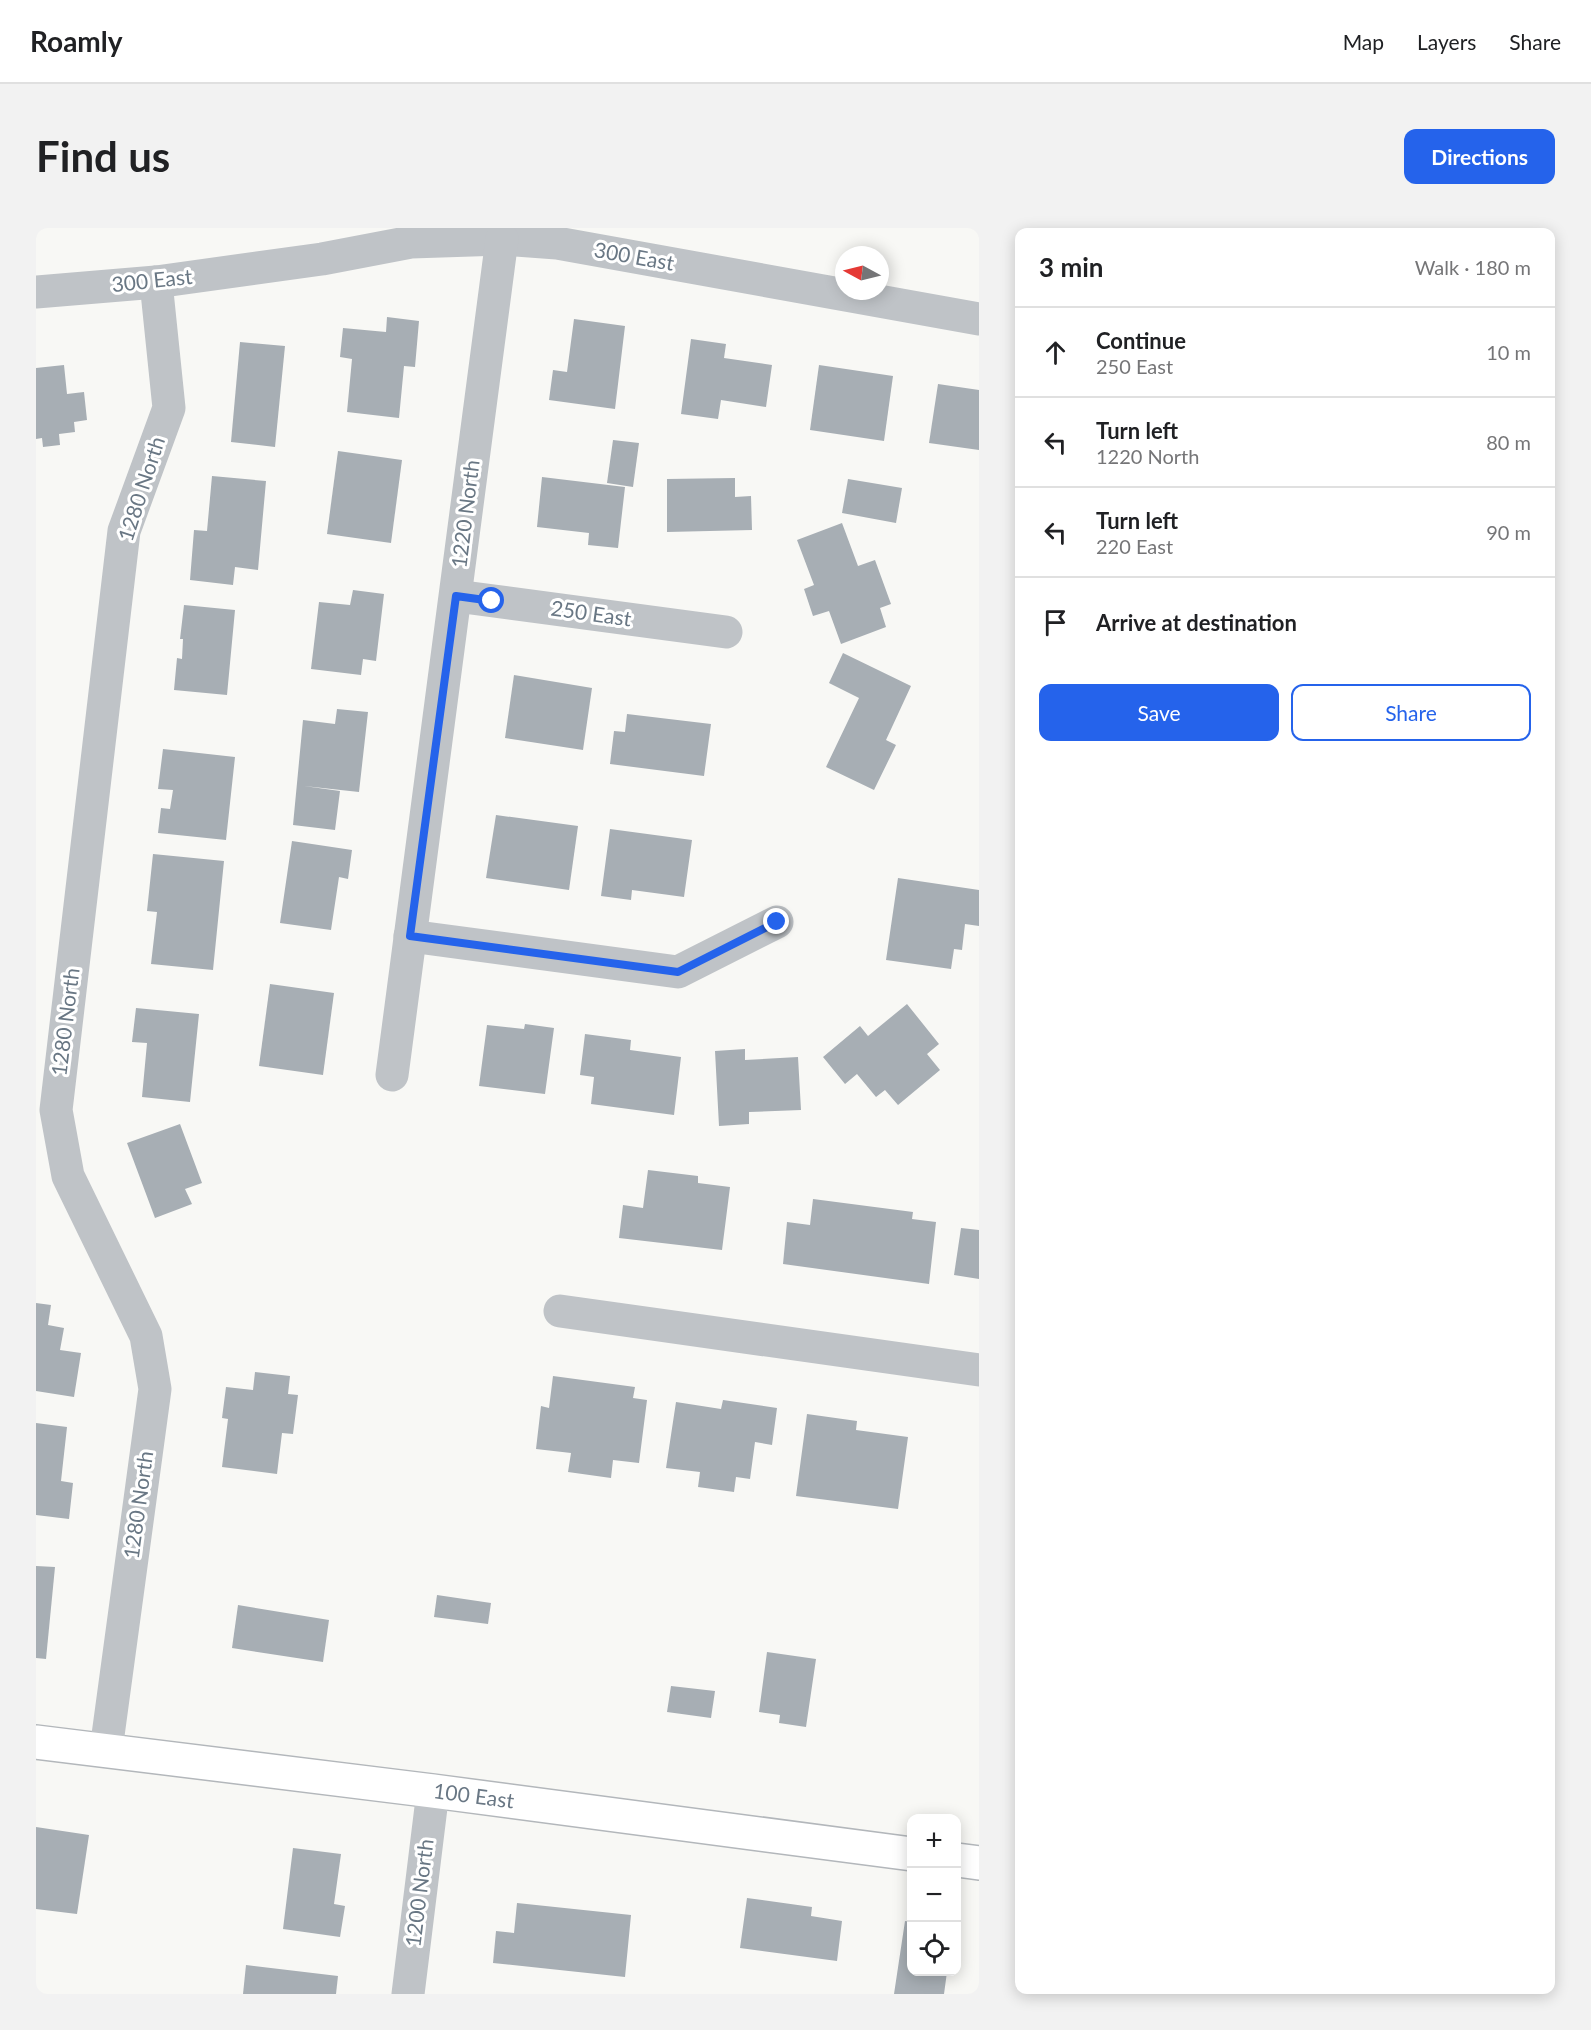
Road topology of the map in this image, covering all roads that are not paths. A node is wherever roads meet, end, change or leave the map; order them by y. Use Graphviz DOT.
graph roads {
  1 [pos="502,239"];
  2 [pos="156,282"];
  3 [pos="36,292"];
  4 [pos="979,319"];
  5 [pos="456,596"];
  6 [pos="726,632"];
  7 [pos="777,922"];
  8 [pos="410,936"];
  9 [pos="392,1075"];
  10 [pos="560,1311"];
  11 [pos="979,1370"];
  12 [pos="36,1742"];
  13 [pos="106,1750"];
  14 [pos="433,1791"];
  15 [pos="907,1853"];
  16 [pos="961,1861"];
  17 [pos="979,1863"];
  18 [pos="408,1994"];
  1 -- 2 [label="street, 300 East"];
  1 -- 4 [label="street, 300 East"];
  1 -- 5 [label="street, 1220 North"];
  2 -- 3 [label="street, 300 East"];
  2 -- 13 [label="street, 1280 North"];
  5 -- 6 [label="street, 250 East"];
  5 -- 8 [label="street, 1220 North"];
  7 -- 8 [label="street"];
  8 -- 9 [label="street, 1220 North"];
  10 -- 11 [label="street"];
  12 -- 13 [label="main road, 100 East"];
  13 -- 14 [label="main road, 100 East"];
  14 -- 15 [label="main road, 100 East"];
  14 -- 18 [label="street, 1200 North"];
  16 -- 17 [label="main road"];
}
